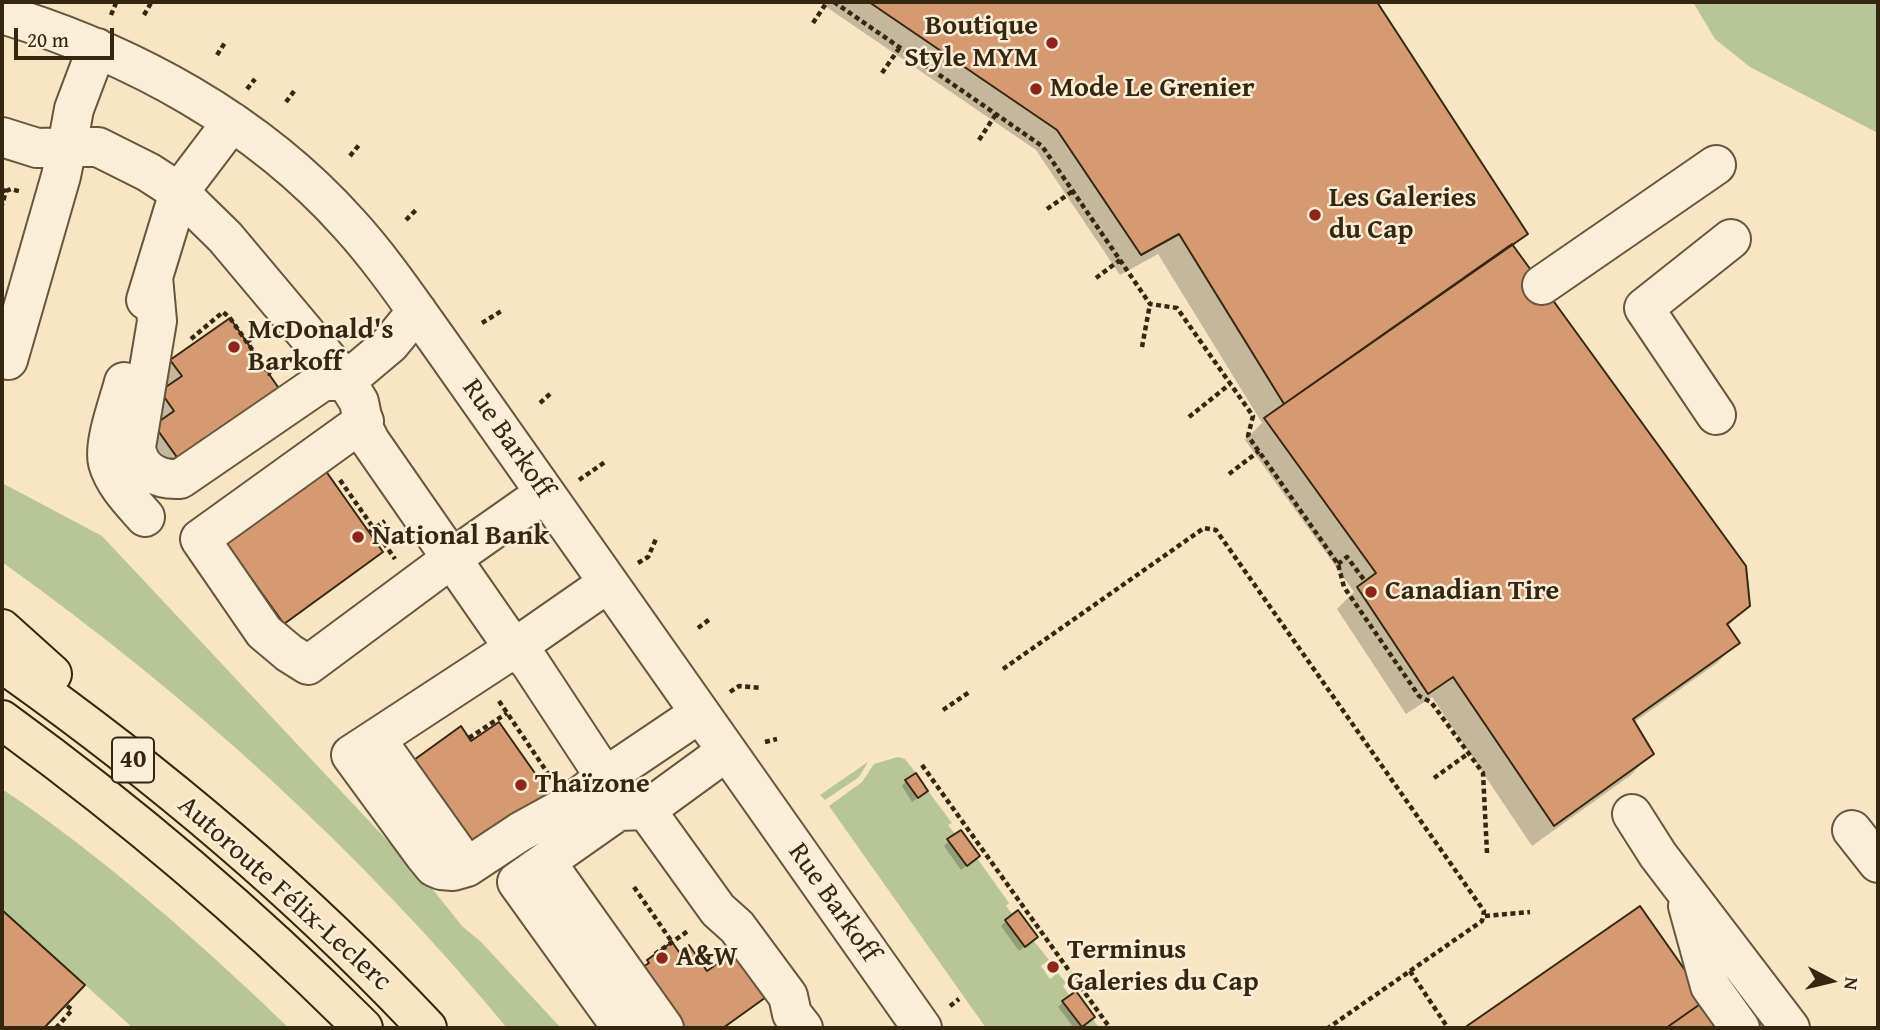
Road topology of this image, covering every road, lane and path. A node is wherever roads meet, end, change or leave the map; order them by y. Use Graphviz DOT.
graph roads {
  1 [pos="827,2"];
  2 [pos="834,2"];
  3 [pos="116,3"];
  4 [pos="150,3"];
  5 [pos="2,14"];
  6 [pos="144,15"];
  7 [pos="813,23"];
  8 [pos="103,32"];
  9 [pos="226,41"];
  10 [pos="900,47"];
  11 [pos="217,55"];
  12 [pos="882,72"];
  13 [pos="255,79"];
  14 [pos="295,90"];
  15 [pos="286,102"];
  16 [pos="239,106"];
  17 [pos="996,114"];
  18 [pos="2,137"];
  19 [pos="979,140"];
  20 [pos="359,145"];
  21 [pos="67,147"];
  22 [pos="350,156"];
  23 [pos="1716,165"];
  24 [pos="2,190"];
  25 [pos="1073,191"];
  26 [pos="179,192"];
  27 [pos="2,205"];
  28 [pos="1047,209"];
  29 [pos="416,210"];
  30 [pos="407,220"];
  31 [pos="1731,239"];
  32 [pos="1120,260"];
  33 [pos="1096,278"];
  34 [pos="1542,285"];
  35 [pos="15,287"];
  36 [pos="1150,304"];
  37 [pos="503,310"];
  38 [pos="417,312"];
  39 [pos="201,319"];
  40 [pos="482,323"];
  41 [pos="207,326"];
  42 [pos="189,340"];
  43 [pos="1142,347"];
  44 [pos="4,363"];
  45 [pos="346,381"];
  46 [pos="275,383"];
  47 [pos="1230,384"];
  48 [pos="551,393"];
  49 [pos="540,403"];
  50 [pos="1716,415"];
  51 [pos="1189,416"];
  52 [pos="364,421"];
  53 [pos="1259,451"];
  54 [pos="605,462"];
  55 [pos="336,474"];
  56 [pos="1229,474"];
  57 [pos="561,487"];
  58 [pos="656,539"];
  59 [pos="451,559"];
  60 [pos="397,562"];
  61 [pos="1338,564"];
  62 [pos="622,574"];
  63 [pos="1365,581"];
  64 [pos="710,619"];
  65 [pos="698,628"];
  66 [pos="2,629"];
  67 [pos="516,647"];
  68 [pos="2,663"];
  69 [pos="1003,669"];
  70 [pos="762,688"];
  71 [pos="971,691"];
  72 [pos="494,694"];
  73 [pos="714,704"];
  74 [pos="943,710"];
  75 [pos="507,713"];
  76 [pos="2,720"];
  77 [pos="469,738"];
  78 [pos="2,741"];
  79 [pos="727,751"];
  80 [pos="1469,753"];
  81 [pos="922,765"];
  82 [pos="605,777"];
  83 [pos="1434,778"];
  84 [pos="554,783"];
  85 [pos="101,794"];
  86 [pos="646,810"];
  87 [pos="1632,814"];
  88 [pos="1852,830"];
  89 [pos="1487,853"];
  90 [pos="546,862"];
  91 [pos="1878,863"];
  92 [pos="258,866"];
  93 [pos="634,887"];
  94 [pos="1683,888"];
  95 [pos="1530,912"];
  96 [pos="1485,916"];
  97 [pos="690,930"];
  98 [pos="672,942"];
  99 [pos="647,960"];
  100 [pos="1410,971"];
  101 [pos="959,999"];
  102 [pos="66,1005"];
  103 [pos="928,1023"];
  104 [pos="789,1024"];
  105 [pos="55,1028"];
  106 [pos="363,1028"];
  107 [pos="428,1028"];
  108 [pos="622,1028"];
  109 [pos="664,1028"];
  110 [pos="1111,1028"];
  111 [pos="1328,1028"];
  112 [pos="1448,1028"];
  113 [pos="1740,1028"];
  114 [pos="1790,1028"];
  1 -- 7 [label="path"];
  2 -- 10 [label="path"];
  3 -- 8 [label="path"];
  4 -- 6 [label="path"];
  5 -- 8 [label="street, Rue Barkoff"];
  8 -- 16 [label="street, Rue Barkoff"];
  8 -- 21 [label="street"];
  9 -- 11 [label="path"];
  10 -- 12 [label="path"];
  10 -- 17 [label="path"];
  13 -- 16 [label="path"];
  14 -- 15 [label="path"];
  16 -- 26 [label="street"];
  16 -- 38 [label="street, Rue Barkoff"];
  17 -- 19 [label="path"];
  17 -- 25 [label="path"];
  18 -- 21 [label="street"];
  20 -- 22 [label="path"];
  21 -- 26 [label="street"];
  21 -- 35 [label="street"];
  23 -- 34 [label="street"];
  24 -- 27 [label="path"];
  25 -- 28 [label="path"];
  25 -- 32 [label="path"];
  26 -- 45 [label="street"];
  26 -- 45 [label="street"];
  29 -- 30 [label="path"];
  31 -- 50 [label="street"];
  32 -- 33 [label="path"];
  32 -- 36 [label="path"];
  35 -- 44 [label="street"];
  36 -- 43 [label="path"];
  36 -- 47 [label="path"];
  37 -- 40 [label="path"];
  38 -- 45 [label="street"];
  38 -- 57 [label="street, Rue Barkoff"];
  39 -- 41 [label="path"];
  41 -- 42 [label="path"];
  41 -- 46 [label="path"];
  45 -- 52 [label="street"];
  47 -- 51 [label="path"];
  47 -- 53 [label="path"];
  48 -- 49 [label="path"];
  52 -- 59 [label="street"];
  52 -- 59 [label="street"];
  53 -- 56 [label="path"];
  53 -- 61 [label="path"];
  54 -- 57 [label="path"];
  55 -- 60 [label="path"];
  57 -- 59 [label="street"];
  57 -- 62 [label="street, Rue Barkoff"];
  58 -- 62 [label="path"];
  59 -- 67 [label="street"];
  61 -- 63 [label="path"];
  61 -- 80 [label="path"];
  62 -- 67 [label="street"];
  62 -- 73 [label="street, Rue Barkoff"];
  64 -- 65 [label="path"];
  66 -- 92 [label="highway"];
  67 -- 82 [label="street"];
  67 -- 82 [label="street"];
  68 -- 92 [label="highway, Autoroute Félix-Leclerc / 40"];
  69 -- 96 [label="path"];
  70 -- 73 [label="path"];
  71 -- 74 [label="path"];
  72 -- 75 [label="path"];
  73 -- 79 [label="street, Rue Barkoff"];
  73 -- 82 [label="street"];
  75 -- 77 [label="path"];
  75 -- 84 [label="path"];
  76 -- 85 [label="highway, Autoroute Félix-Leclerc / 40"];
  78 -- 85 [label="highway"];
  79 -- 86 [label="street"];
  79 -- 103 [label="street, Rue Barkoff"];
  80 -- 83 [label="path"];
  80 -- 89 [label="path"];
  81 -- 110 [label="path"];
  85 -- 106 [label="highway, Autoroute Félix-Leclerc / 40"];
  86 -- 90 [label="street"];
  86 -- 104 [label="street"];
  87 -- 94 [label="street"];
  88 -- 91 [label="street"];
  90 -- 108 [label="street"];
  90 -- 109 [label="street"];
  92 -- 107 [label="highway, Autoroute Félix-Leclerc / 40"];
  93 -- 98 [label="path"];
  94 -- 113 [label="street"];
  94 -- 114 [label="street"];
  95 -- 96 [label="path"];
  96 -- 100 [label="path"];
  97 -- 98 [label="path"];
  98 -- 99 [label="path"];
  100 -- 111 [label="path"];
  100 -- 112 [label="path"];
  101 -- 103 [label="path"];
  102 -- 105 [label="path"];
}
